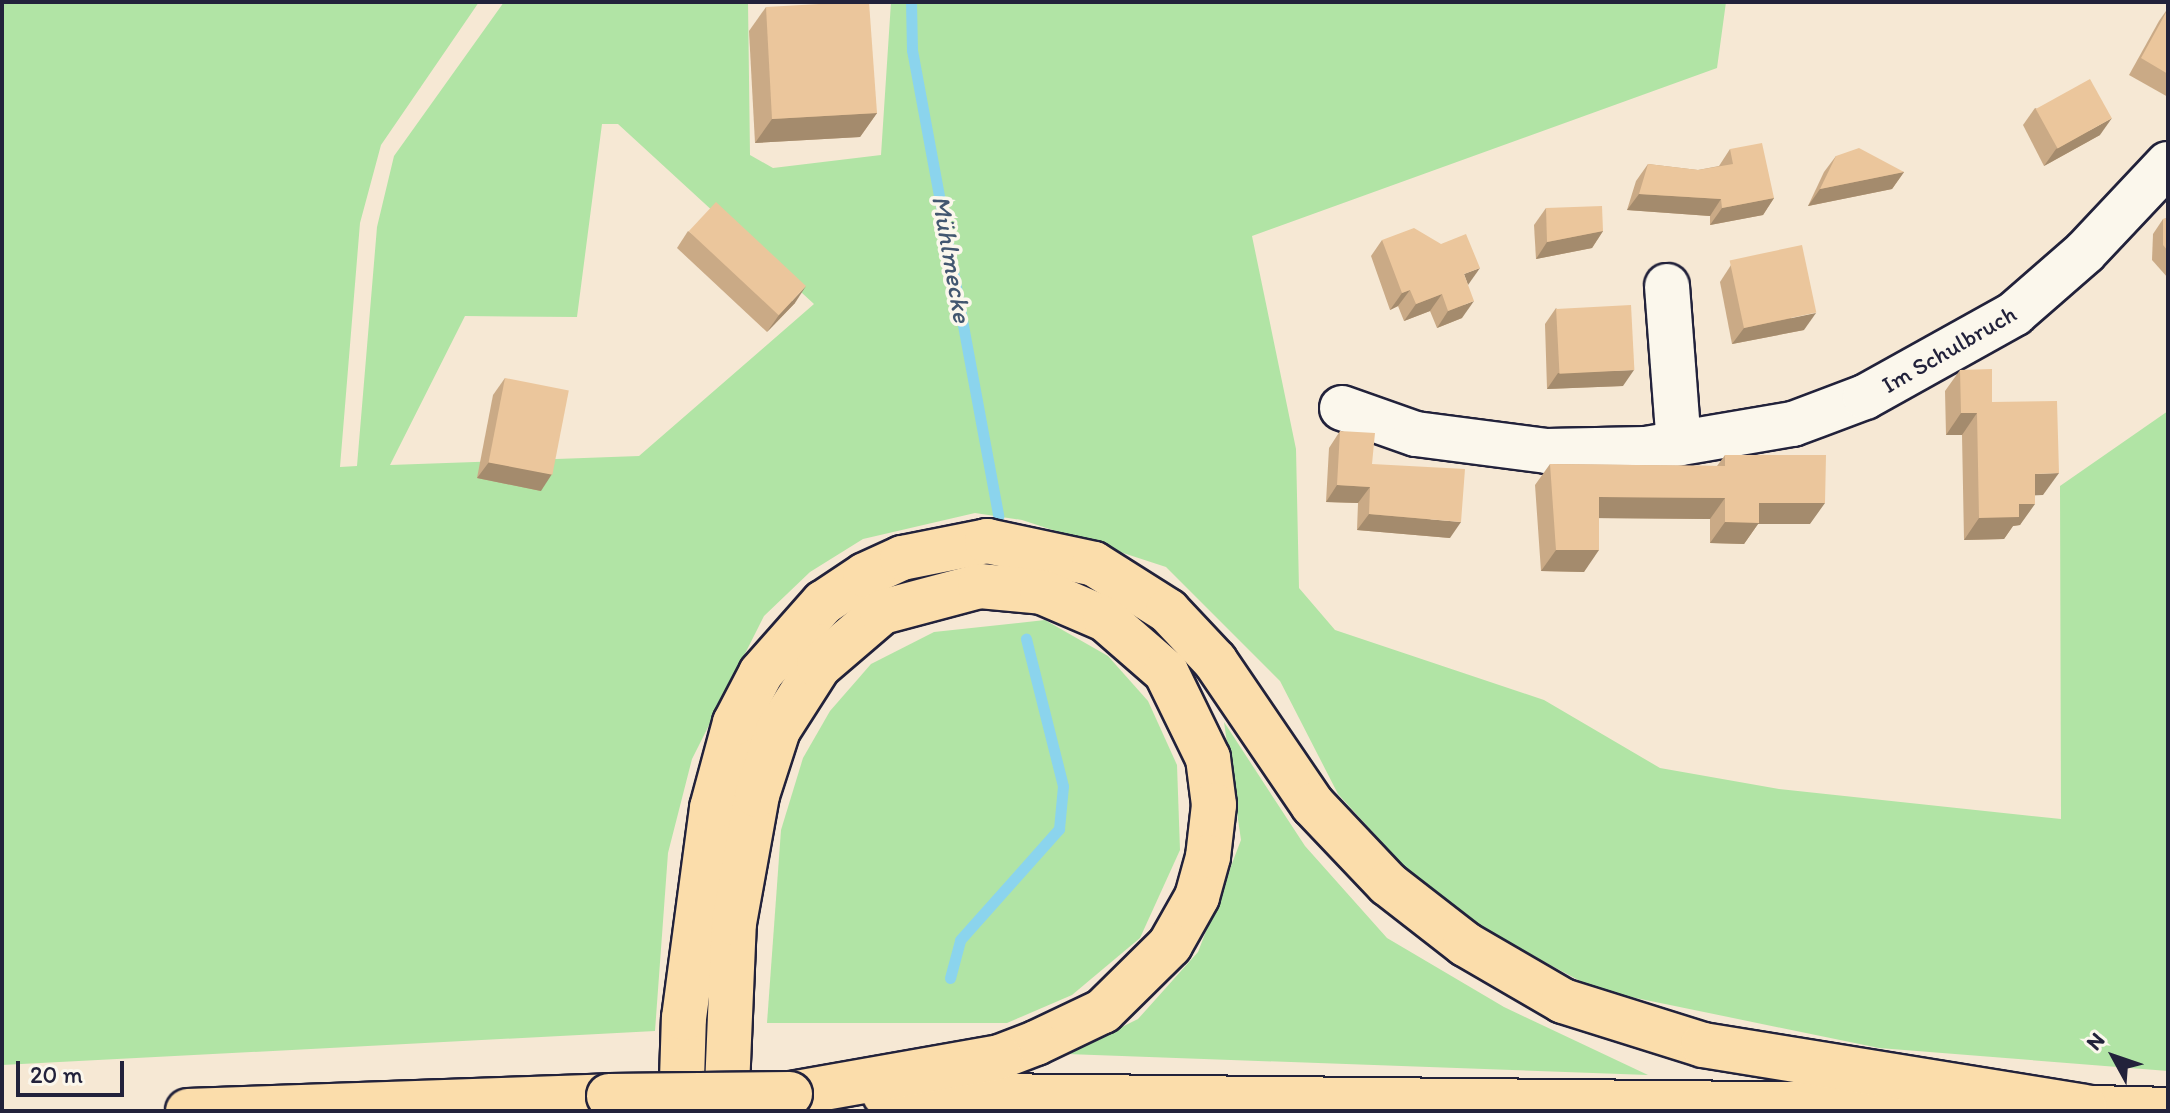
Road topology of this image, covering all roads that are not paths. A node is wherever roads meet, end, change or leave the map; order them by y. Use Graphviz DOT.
graph roads {
  1 [pos="2168,164"];
  2 [pos="1667,286"];
  3 [pos="1342,408"];
  4 [pos="1679,444"];
  5 [pos="790,1094"];
  6 [pos="2084,1107"];
  7 [pos="2168,1110"];
  8 [pos="188,1111"];
  9 [pos="681,1111"];
  10 [pos="726,1111"];
  1 -- 4 [label="street, Im Schulbruch"];
  2 -- 4 [label="street"];
  3 -- 4 [label="street, Im Schulbruch"];
  5 -- 6 [label="highway"];
  5 -- 8 [label="highway, bridge"];
  5 -- 10 [label="highway"];
  6 -- 7 [label="highway"];
  6 -- 9 [label="highway"];
}
